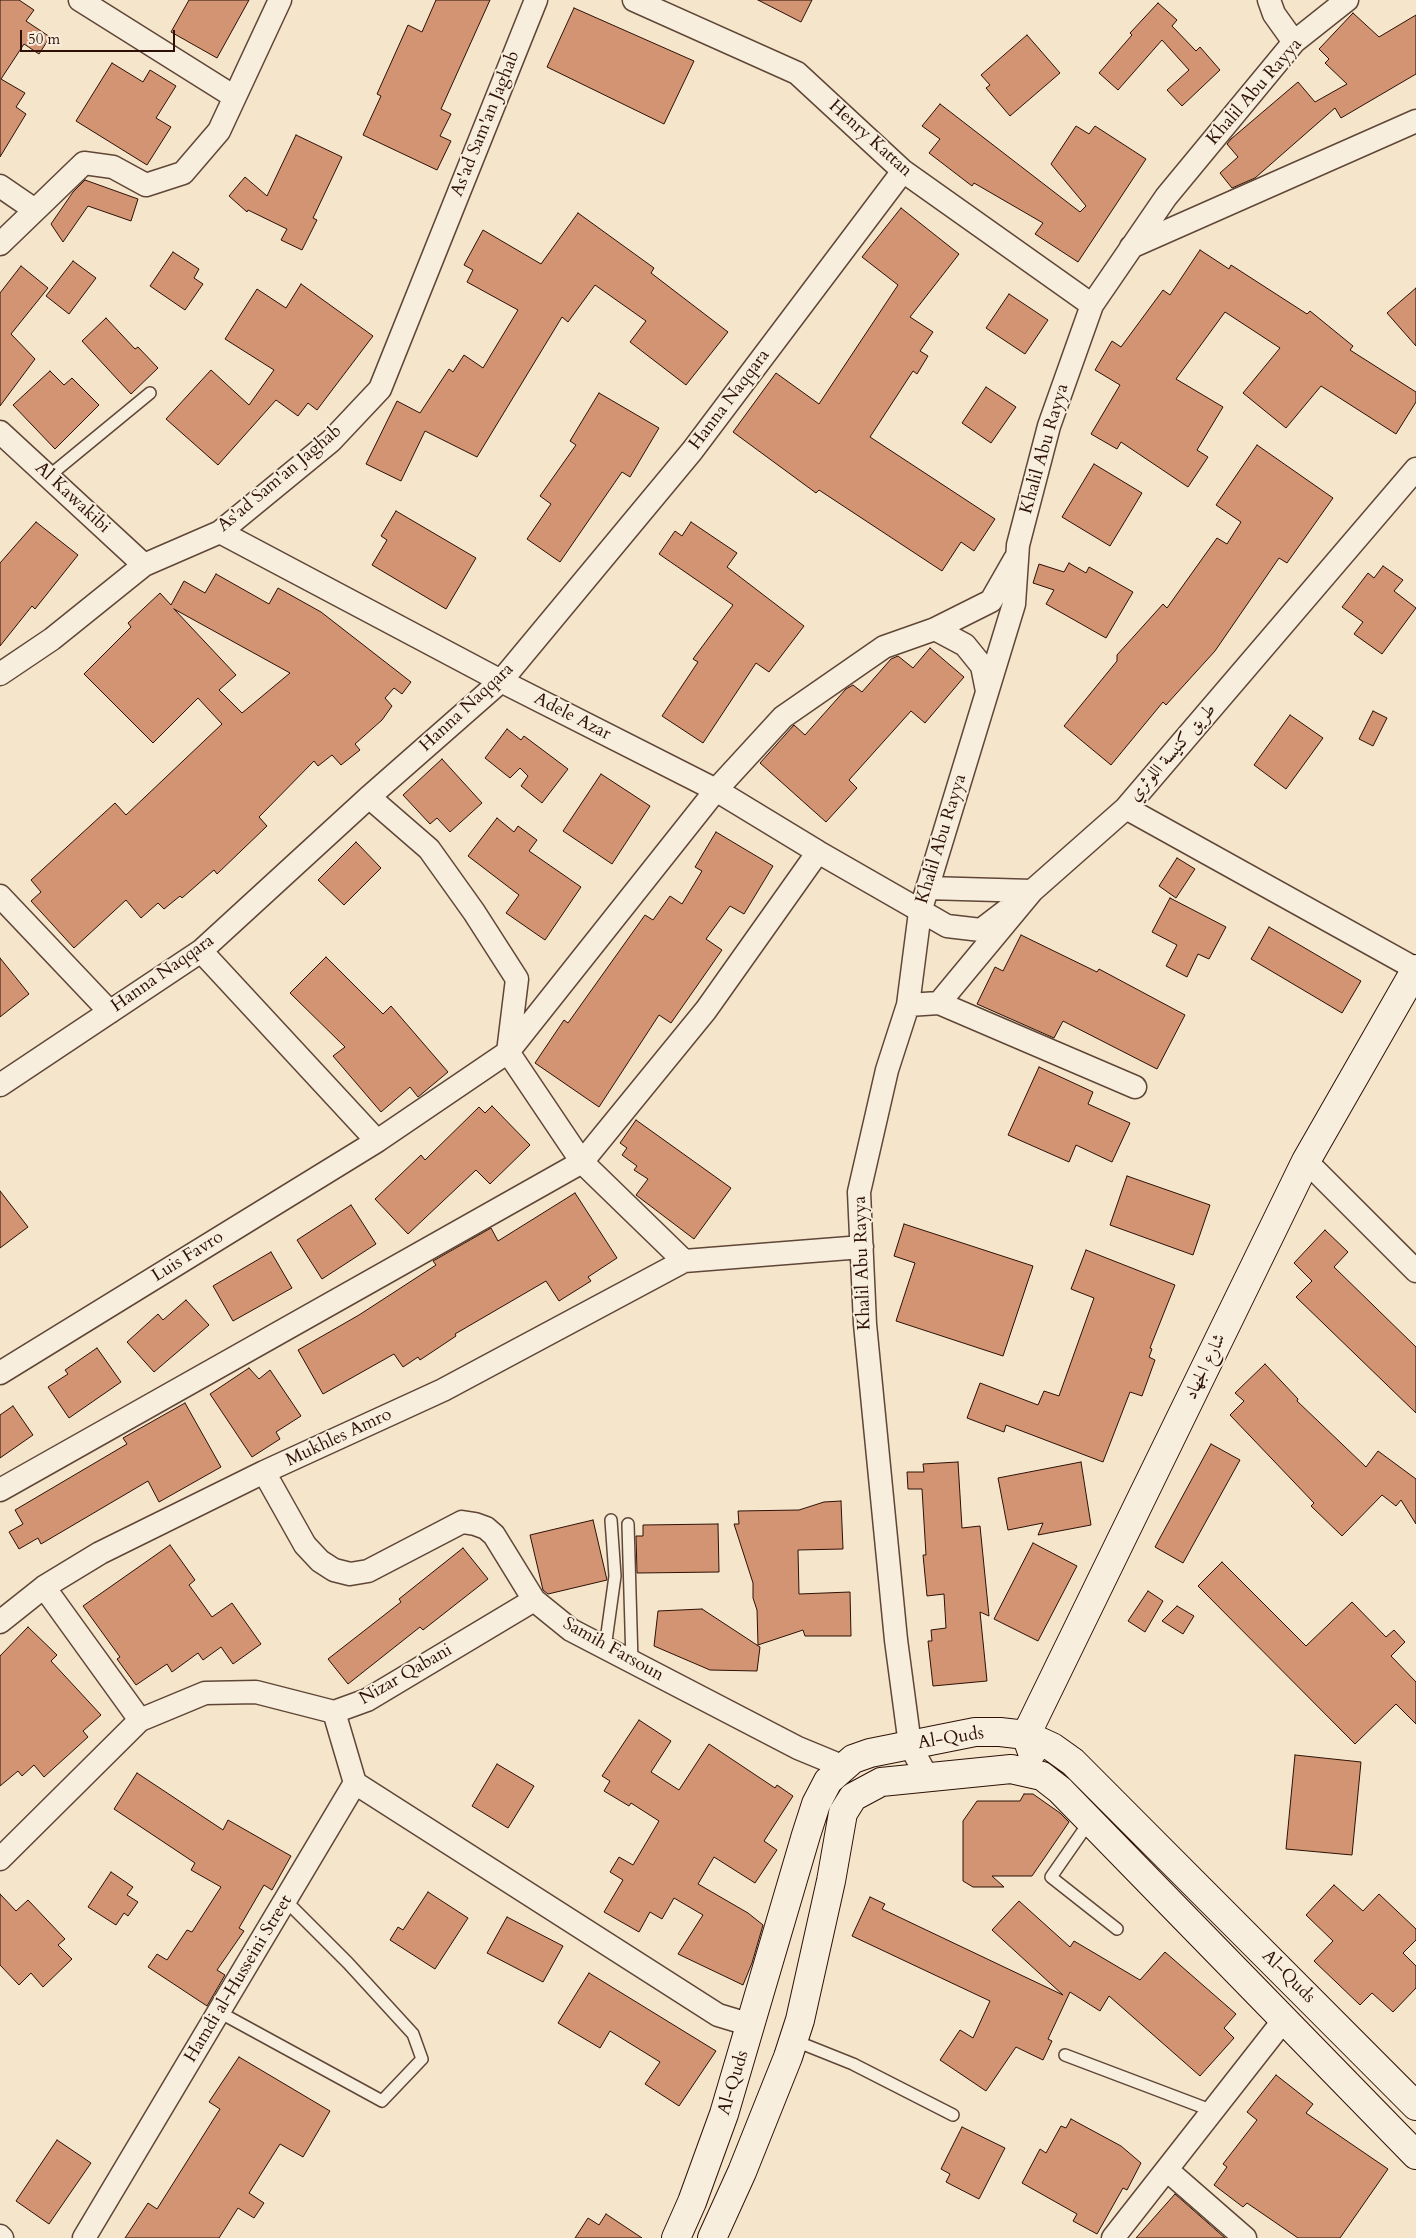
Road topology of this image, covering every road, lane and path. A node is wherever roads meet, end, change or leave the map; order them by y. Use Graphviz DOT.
graph roads {
  1 [pos="80,0"];
  2 [pos="280,0"];
  3 [pos="536,0"];
  4 [pos="634,0"];
  5 [pos="1268,0"];
  6 [pos="1347,0"];
  7 [pos="657,5"];
  8 [pos="1294,42"];
  9 [pos="233,96"];
  10 [pos="1416,121"];
  11 [pos="903,171"];
  12 [pos="0,186"];
  13 [pos="35,210"];
  14 [pos="0,244"];
  15 [pos="1131,247"];
  16 [pos="1092,305"];
  17 [pos="150,393"];
  18 [pos="0,432"];
  19 [pos="1416,469"];
  20 [pos="49,476"];
  21 [pos="220,532"];
  22 [pos="1017,556"];
  23 [pos="144,565"];
  24 [pos="935,630"];
  25 [pos="0,674"];
  26 [pos="501,681"];
  27 [pos="987,692"];
  28 [pos="716,790"];
  29 [pos="369,796"];
  30 [pos="1126,808"];
  31 [pos="818,852"];
  32 [pos="927,888"];
  33 [pos="1032,891"];
  34 [pos="0,896"];
  35 [pos="920,912"];
  36 [pos="201,951"];
  37 [pos="1416,969"];
  38 [pos="938,1003"];
  39 [pos="908,1005"];
  40 [pos="110,1012"];
  41 [pos="508,1052"];
  42 [pos="0,1085"];
  43 [pos="1135,1087"];
  44 [pos="377,1141"];
  45 [pos="1306,1161"];
  46 [pos="582,1162"];
  47 [pos="862,1247"];
  48 [pos="684,1261"];
  49 [pos="1416,1271"];
  50 [pos="0,1373"];
  51 [pos="264,1472"];
  52 [pos="0,1490"];
  53 [pos="611,1520"];
  54 [pos="628,1524"];
  55 [pos="44,1587"];
  56 [pos="534,1600"];
  57 [pos="0,1622"];
  58 [pos="605,1648"];
  59 [pos="632,1662"];
  60 [pos="334,1712"];
  61 [pos="140,1720"];
  62 [pos="1026,1735"];
  63 [pos="910,1745"];
  64 [pos="844,1767"];
  65 [pos="1039,1774"];
  66 [pos="928,1778"];
  67 [pos="355,1783"];
  68 [pos="1090,1821"];
  69 [pos="0,1859"];
  70 [pos="285,1900"];
  71 [pos="1117,1929"];
  72 [pos="218,2012"];
  73 [pos="1283,2021"];
  74 [pos="751,2025"];
  75 [pos="793,2040"];
  76 [pos="1065,2055"];
  77 [pos="1416,2106"];
  78 [pos="1213,2111"];
  79 [pos="953,2115"];
  80 [pos="1416,2155"];
  81 [pos="1166,2170"];
  82 [pos="84,2238"];
  83 [pos="676,2238"];
  84 [pos="712,2238"];
  85 [pos="1113,2238"];
  86 [pos="1245,2238"];
  1 -- 9 [label="street"];
  2 -- 9 [label="street"];
  3 -- 21 [label="street, As'ad Sam'an Jaghab"];
  4 -- 7 [label="street, Henry Kattan"];
  5 -- 8 [label="street"];
  6 -- 8 [label="street, Khalil Abu Rayya"];
  7 -- 11 [label="street, Henry Kattan"];
  8 -- 15 [label="street, Khalil Abu Rayya"];
  9 -- 13 [label="street"];
  10 -- 15 [label="street"];
  11 -- 16 [label="street, Henry Kattan"];
  11 -- 26 [label="street, Hanna Naqqara"];
  12 -- 13 [label="street"];
  13 -- 14 [label="street"];
  15 -- 16 [label="street, Khalil Abu Rayya"];
  16 -- 22 [label="street, Khalil Abu Rayya"];
  17 -- 20 [label="lane"];
  18 -- 20 [label="street, Al Kawakibi"];
  19 -- 30 [label="street, طريق كنيسة اللوثري"];
  20 -- 23 [label="street, Al Kawakibi"];
  21 -- 23 [label="street, As'ad Sam'an Jaghab"];
  21 -- 26 [label="street, Adele Azar"];
  22 -- 24 [label="street, Luis Favro"];
  22 -- 27 [label="street, Khalil Abu Rayya"];
  23 -- 25 [label="street, As'ad Sam'an Jaghab"];
  24 -- 27 [label="street"];
  24 -- 28 [label="street, Luis Favro"];
  26 -- 28 [label="street, Adele Azar"];
  26 -- 29 [label="street, Hanna Naqqara"];
  27 -- 32 [label="street, Khalil Abu Rayya"];
  28 -- 31 [label="street, Adele Azar"];
  28 -- 41 [label="street, Luis Favro"];
  29 -- 36 [label="street, Hanna Naqqara"];
  29 -- 41 [label="street"];
  30 -- 33 [label="street, طريق كنيسة اللوثري"];
  30 -- 37 [label="street"];
  31 -- 35 [label="street, Adele Azar"];
  31 -- 46 [label="street"];
  32 -- 33 [label="street"];
  32 -- 35 [label="street, Khalil Abu Rayya"];
  33 -- 35 [label="street, Adele Azar"];
  33 -- 38 [label="street, طريق كنيسة اللوثري"];
  34 -- 40 [label="street"];
  35 -- 39 [label="street, Khalil Abu Rayya"];
  36 -- 40 [label="street, Hanna Naqqara"];
  36 -- 44 [label="street"];
  37 -- 45 [label="street, شارع الجهاد"];
  38 -- 39 [label="street"];
  38 -- 43 [label="street"];
  39 -- 47 [label="street, Khalil Abu Rayya"];
  40 -- 42 [label="street, Hanna Naqqara"];
  41 -- 44 [label="street, Luis Favro"];
  41 -- 46 [label="street"];
  44 -- 50 [label="street, Luis Favro"];
  45 -- 49 [label="street"];
  45 -- 62 [label="street, شارع الجهاد"];
  46 -- 48 [label="street"];
  46 -- 52 [label="street"];
  47 -- 48 [label="street"];
  47 -- 63 [label="street, Khalil Abu Rayya"];
  48 -- 51 [label="street, Mukhles Amro"];
  51 -- 55 [label="street, Mukhles Amro"];
  51 -- 56 [label="street, Samih Farsoun"];
  53 -- 58 [label="lane"];
  54 -- 59 [label="lane"];
  55 -- 57 [label="street, Mukhles Amro"];
  55 -- 61 [label="street"];
  56 -- 58 [label="street, Samih Farsoun"];
  56 -- 60 [label="street, Nizar Qabani"];
  58 -- 59 [label="street, Samih Farsoun"];
  59 -- 64 [label="street, Samih Farsoun"];
  60 -- 61 [label="street"];
  60 -- 67 [label="street"];
  61 -- 69 [label="street"];
  62 -- 63 [label="street, Al-Quds"];
  62 -- 65 [label="street"];
  62 -- 77 [label="street, Al-Quds"];
  63 -- 64 [label="street, Al-Quds"];
  63 -- 66 [label="street, Khalil Abu Rayya"];
  64 -- 74 [label="street, Al-Quds"];
  65 -- 66 [label="street, Al-Quds"];
  65 -- 68 [label="street, Al-Quds"];
  66 -- 75 [label="street, Al-Quds"];
  67 -- 70 [label="street, Hamdi al-Husseini Street"];
  67 -- 74 [label="street"];
  68 -- 71 [label="lane"];
  68 -- 73 [label="street, Al-Quds"];
  70 -- 72 [label="street, Hamdi al-Husseini Street"];
  70 -- 72 [label="lane"];
  72 -- 82 [label="street, Hamdi al-Husseini Street"];
  73 -- 78 [label="street"];
  73 -- 80 [label="street, Al-Quds"];
  74 -- 83 [label="street, Al-Quds"];
  75 -- 79 [label="lane"];
  75 -- 84 [label="street, Al-Quds"];
  76 -- 78 [label="lane"];
  78 -- 81 [label="street"];
  81 -- 85 [label="street"];
  81 -- 86 [label="street"];
}
